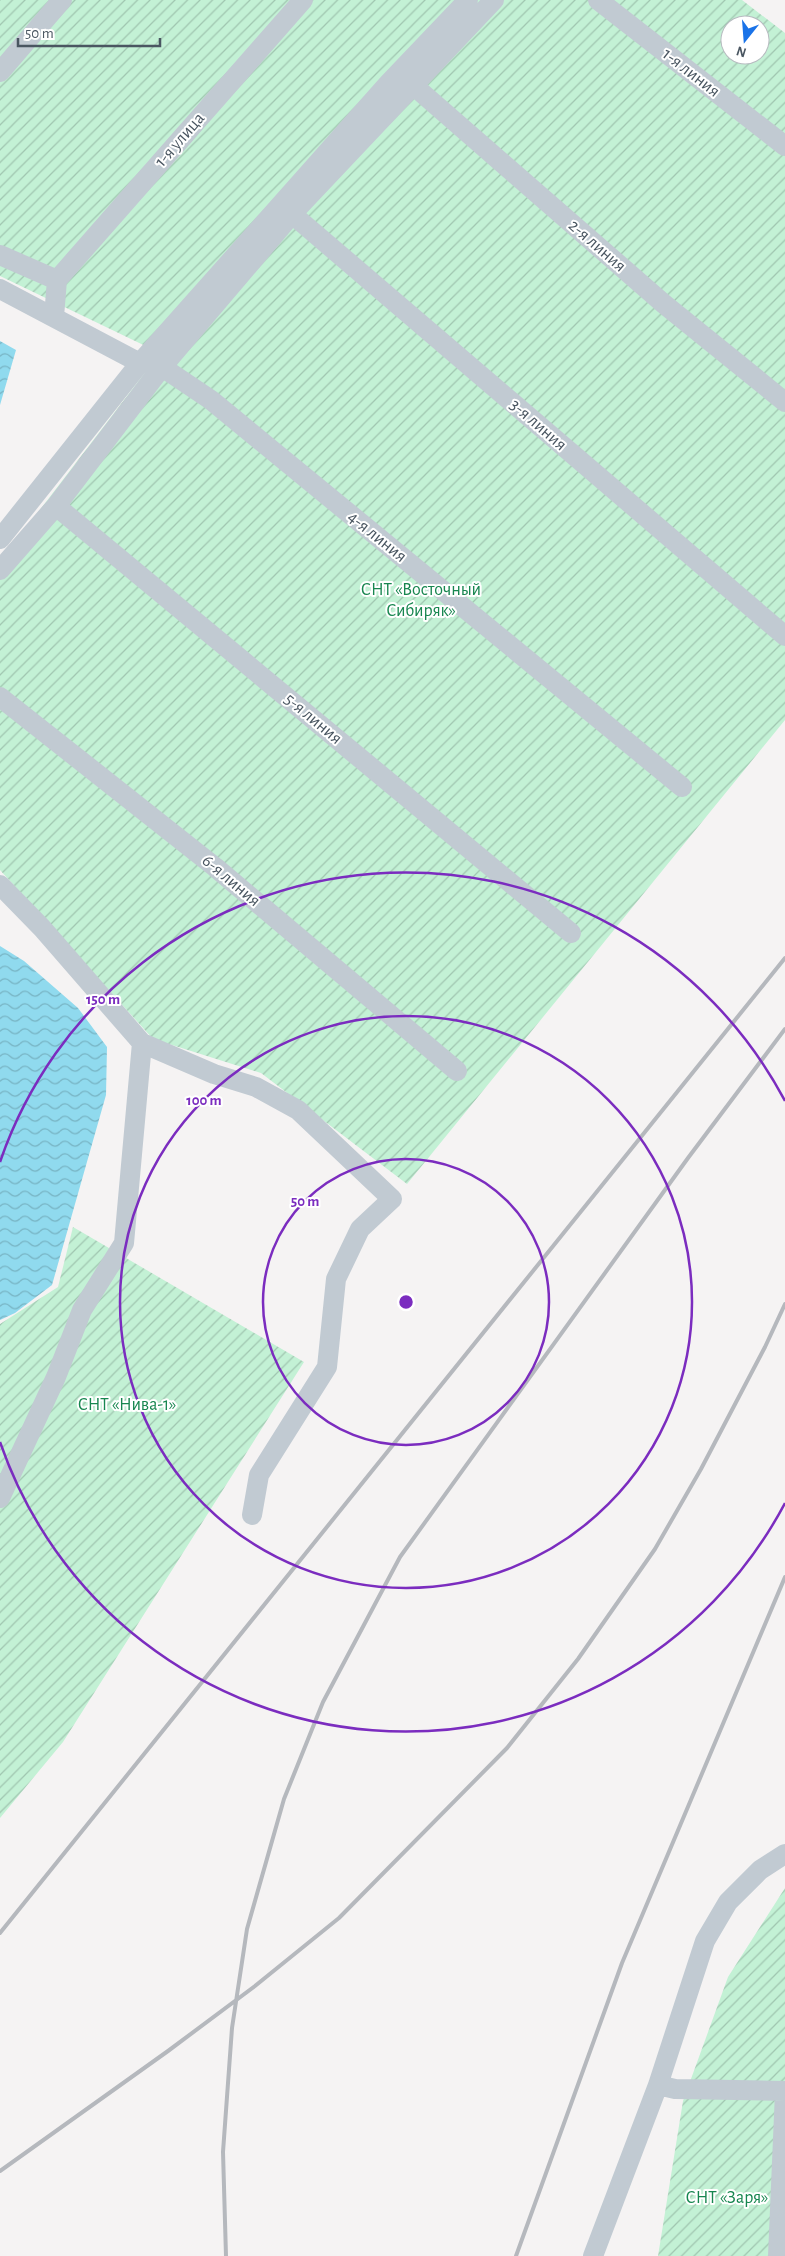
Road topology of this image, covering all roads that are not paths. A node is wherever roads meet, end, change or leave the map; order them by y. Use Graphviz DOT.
graph roads {
  1 [pos="62,0"];
  2 [pos="303,0"];
  3 [pos="468,0"];
  4 [pos="494,0"];
  5 [pos="598,0"];
  6 [pos="0,72"];
  7 [pos="414,86"];
  8 [pos="785,146"];
  9 [pos="292,214"];
  10 [pos="0,255"];
  11 [pos="57,280"];
  12 [pos="0,288"];
  13 [pos="54,317"];
  14 [pos="140,363"];
  15 [pos="162,367"];
  16 [pos="785,402"];
  17 [pos="56,506"];
  18 [pos="0,539"];
  19 [pos="0,570"];
  20 [pos="785,636"];
  21 [pos="0,697"];
  22 [pos="682,788"];
  23 [pos="0,885"];
  24 [pos="571,933"];
  25 [pos="142,1044"];
  26 [pos="457,1071"];
  27 [pos="0,1498"];
  28 [pos="252,1515"];
  29 [pos="785,1854"];
  30 [pos="658,2085"];
  31 [pos="785,2092"];
  32 [pos="593,2256"];
  33 [pos="778,2256"];
  1 -- 6 [label="street"];
  2 -- 11 [label="street, 1-я улица"];
  3 -- 14 [label="street"];
  4 -- 7 [label="street"];
  5 -- 8 [label="street, 1-я линия"];
  7 -- 9 [label="street"];
  7 -- 16 [label="street, 2-я линия"];
  9 -- 15 [label="street"];
  9 -- 20 [label="street, 3-я линия"];
  10 -- 11 [label="street"];
  11 -- 13 [label="street"];
  12 -- 13 [label="street"];
  13 -- 14 [label="street"];
  14 -- 18 [label="street"];
  15 -- 17 [label="street"];
  15 -- 22 [label="street, 4-я линия"];
  17 -- 19 [label="street"];
  17 -- 24 [label="street, 5-я линия"];
  21 -- 26 [label="street, 6-я линия"];
  23 -- 25 [label="street"];
  25 -- 27 [label="street"];
  25 -- 28 [label="street"];
  29 -- 30 [label="street"];
  30 -- 31 [label="street"];
  30 -- 32 [label="street"];
  31 -- 33 [label="street"];
}
